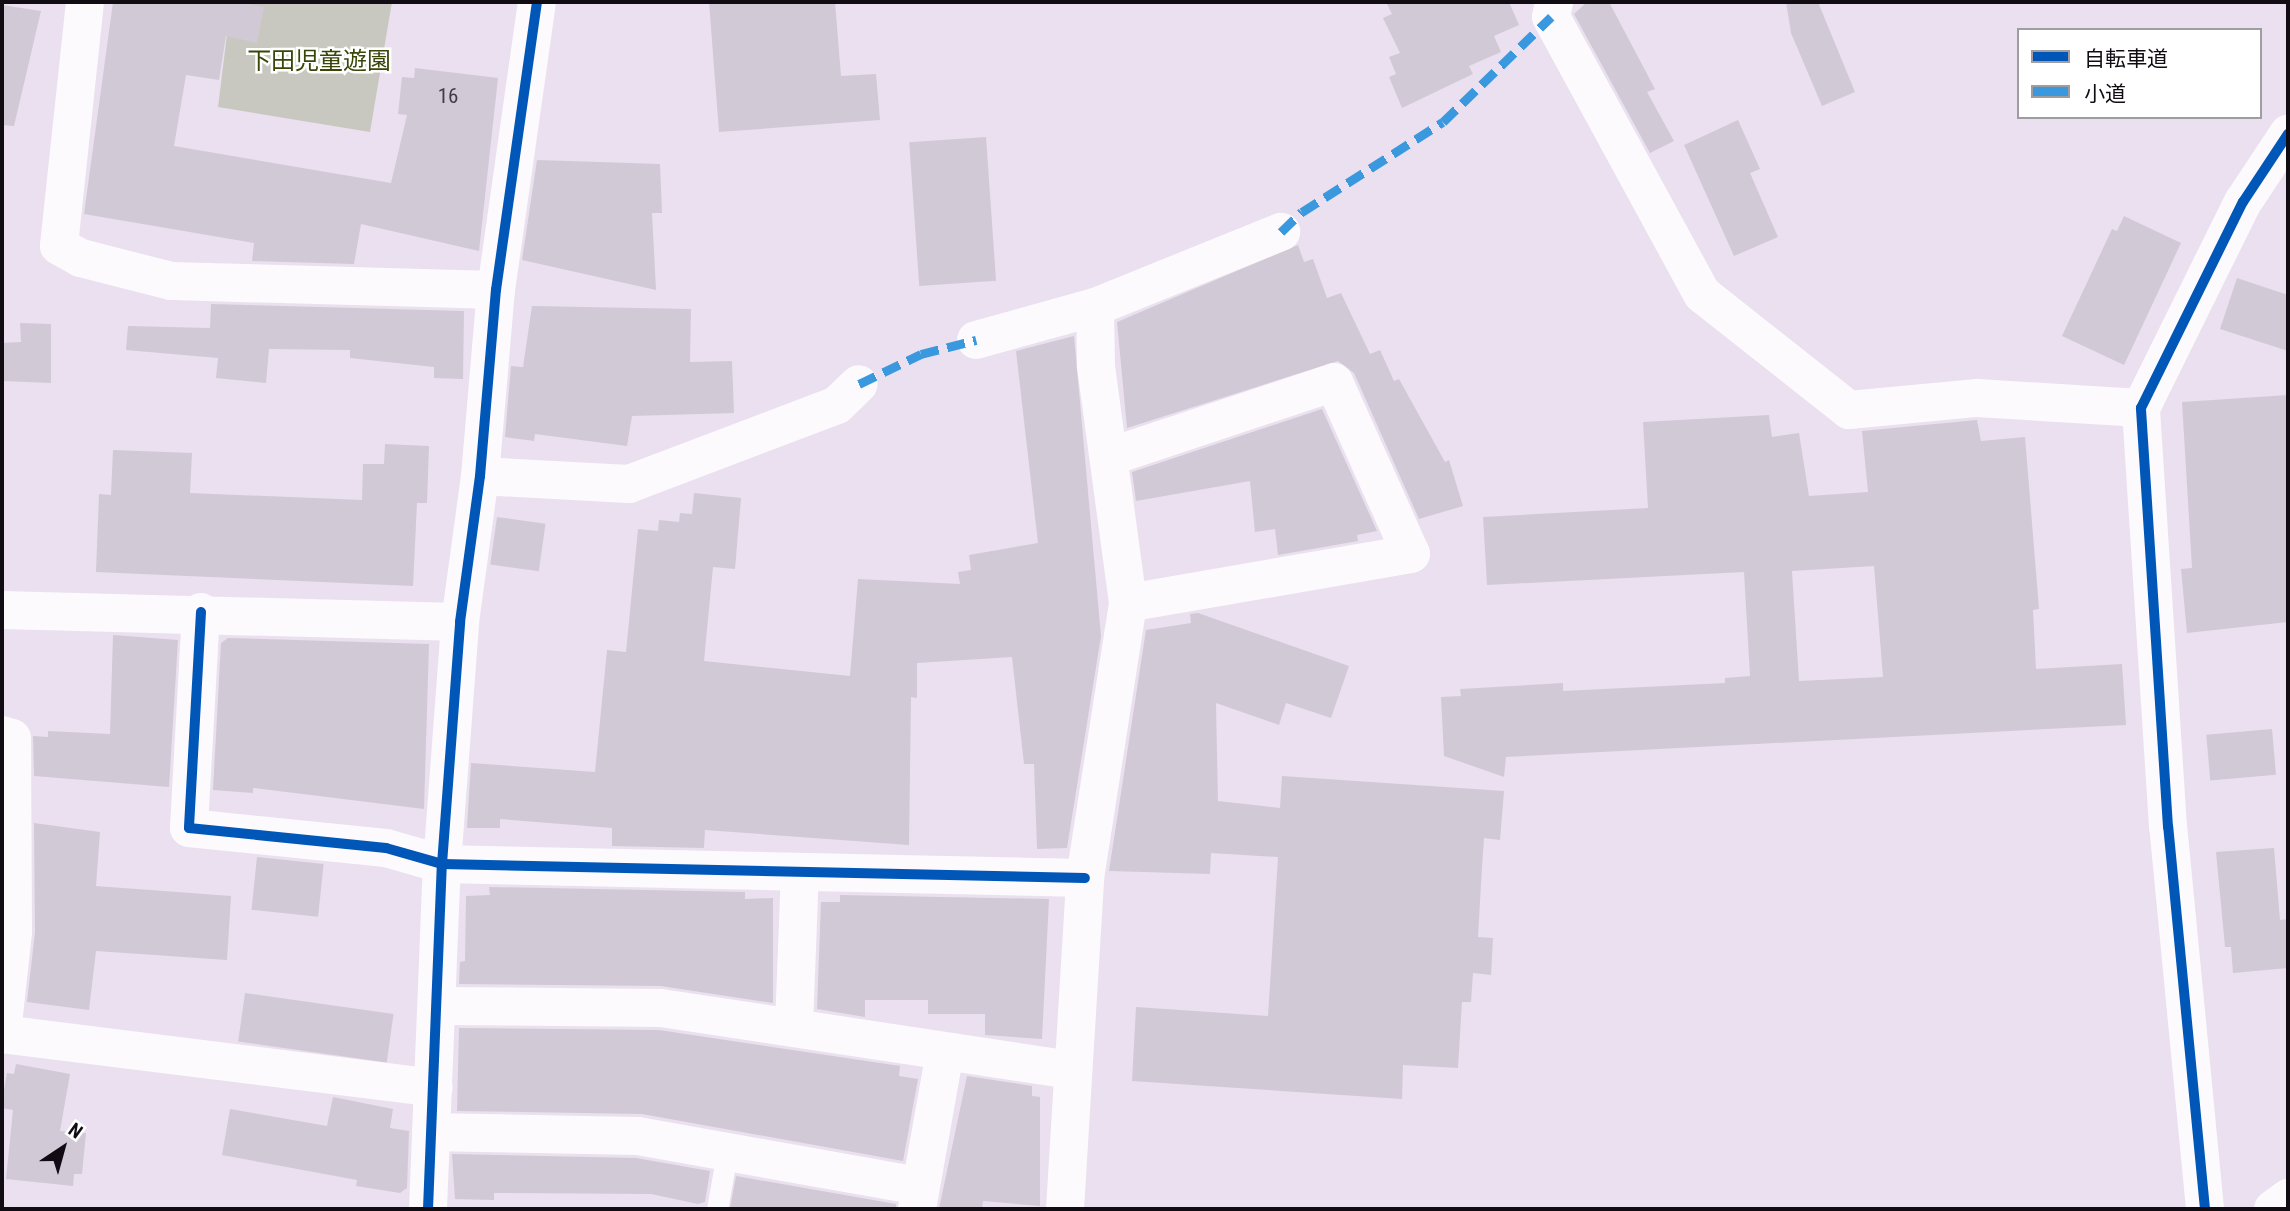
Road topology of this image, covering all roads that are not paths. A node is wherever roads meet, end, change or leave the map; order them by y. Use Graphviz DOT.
graph roads {
  1 [pos="85,2"];
  2 [pos="537,2"];
  3 [pos="1554,2"];
  4 [pos="2288,134"];
  5 [pos="1281,232"];
  6 [pos="496,290"];
  7 [pos="1095,307"];
  8 [pos="976,340"];
  9 [pos="859,384"];
  10 [pos="2141,408"];
  11 [pos="1109,457"];
  12 [pos="480,476"];
  13 [pos="1128,603"];
  14 [pos="2,610"];
  15 [pos="201,612"];
  16 [pos="460,622"];
  17 [pos="2,735"];
  18 [pos="442,864"];
  19 [pos="800,873"];
  20 [pos="1085,878"];
  21 [pos="439,1006"];
  22 [pos="794,1026"];
  23 [pos="945,1052"];
  24 [pos="1071,1070"];
  25 [pos="434,1088"];
  26 [pos="431,1132"];
  27 [pos="727,1153"];
  28 [pos="918,1198"];
  29 [pos="2288,1198"];
  30 [pos="428,1209"];
  31 [pos="717,1209"];
  32 [pos="1065,1209"];
  33 [pos="2205,1209"];
  34 [pos="2273,1209"];
  1 -- 6 [label="street"];
  2 -- 6 [label="street"];
  3 -- 10 [label="street"];
  4 -- 10 [label="street"];
  5 -- 7 [label="street"];
  6 -- 12 [label="street"];
  7 -- 8 [label="street"];
  7 -- 11 [label="street"];
  9 -- 12 [label="street"];
  10 -- 33 [label="street"];
  11 -- 13 [label="street"];
  11 -- 13 [label="street"];
  12 -- 16 [label="street"];
  13 -- 20 [label="street"];
  14 -- 15 [label="street"];
  15 -- 16 [label="street"];
  15 -- 18 [label="street"];
  16 -- 18 [label="street"];
  17 -- 25 [label="street"];
  18 -- 19 [label="street"];
  18 -- 21 [label="street"];
  19 -- 20 [label="street"];
  19 -- 22 [label="street"];
  20 -- 24 [label="street"];
  21 -- 22 [label="street"];
  21 -- 25 [label="street"];
  22 -- 23 [label="street"];
  23 -- 24 [label="street"];
  23 -- 28 [label="street"];
  24 -- 32 [label="street"];
  25 -- 26 [label="street"];
  26 -- 27 [label="street"];
  26 -- 30 [label="street"];
  27 -- 28 [label="street"];
  27 -- 31 [label="lane"];
  29 -- 34 [label="street"];
}
